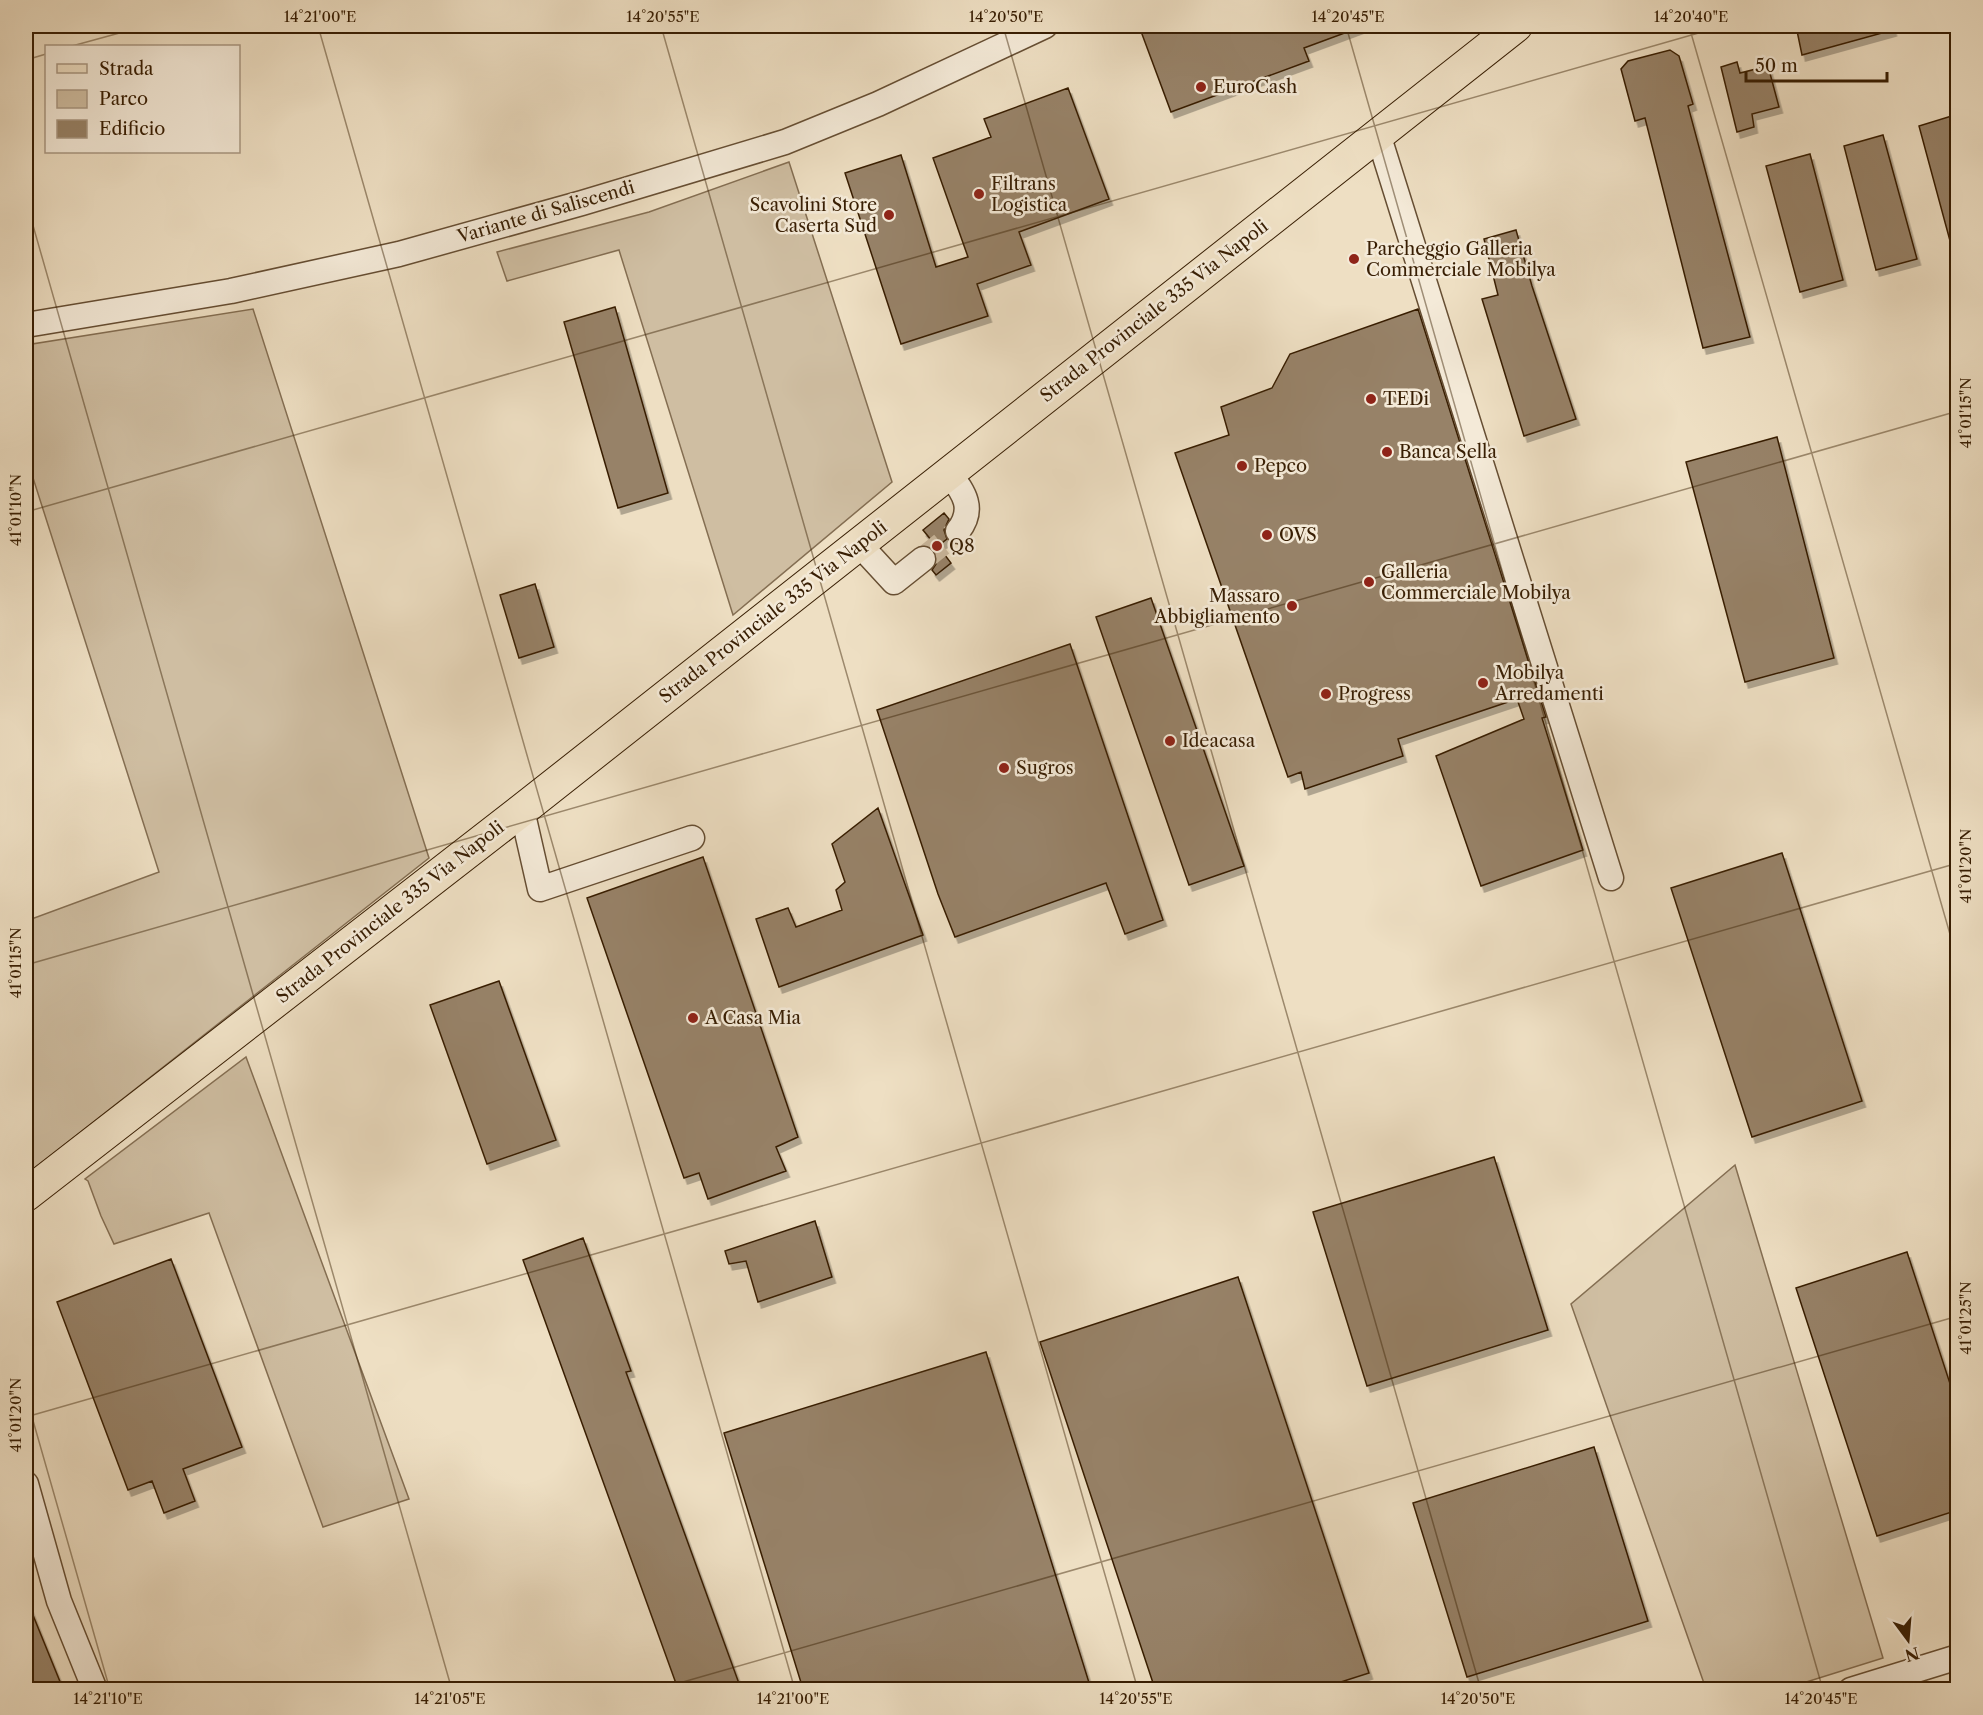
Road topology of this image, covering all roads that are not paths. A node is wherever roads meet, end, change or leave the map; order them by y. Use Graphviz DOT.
graph roads {
  1 [pos="1045,26"];
  2 [pos="1516,26"];
  3 [pos="1378,134"];
  4 [pos="26,325"];
  5 [pos="949,472"];
  6 [pos="958,531"];
  7 [pos="859,544"];
  8 [pos="923,559"];
  9 [pos="522,810"];
  10 [pos="692,838"];
  11 [pos="1611,878"];
  12 [pos="26,1195"];
  13 [pos="26,1484"];
  14 [pos="26,1518"];
  15 [pos="41,1541"];
  16 [pos="1958,1657"];
  17 [pos="95,1689"];
  18 [pos="1851,1689"];
  1 -- 4 [label="street, Variante di Saliscendi"];
  2 -- 3 [label="main road, Strada Provinciale 335 Via Napoli"];
  3 -- 5 [label="main road, Strada Provinciale 335 Via Napoli"];
  3 -- 11 [label="street"];
  5 -- 6 [label="street"];
  5 -- 7 [label="main road, Strada Provinciale 335 Via Napoli"];
  7 -- 8 [label="street"];
  7 -- 9 [label="main road, Strada Provinciale 335 Via Napoli"];
  9 -- 10 [label="street"];
  9 -- 12 [label="main road, Strada Provinciale 335 Via Napoli"];
  13 -- 15 [label="street"];
  14 -- 15 [label="street"];
  15 -- 17 [label="street"];
  16 -- 18 [label="street"];
}
